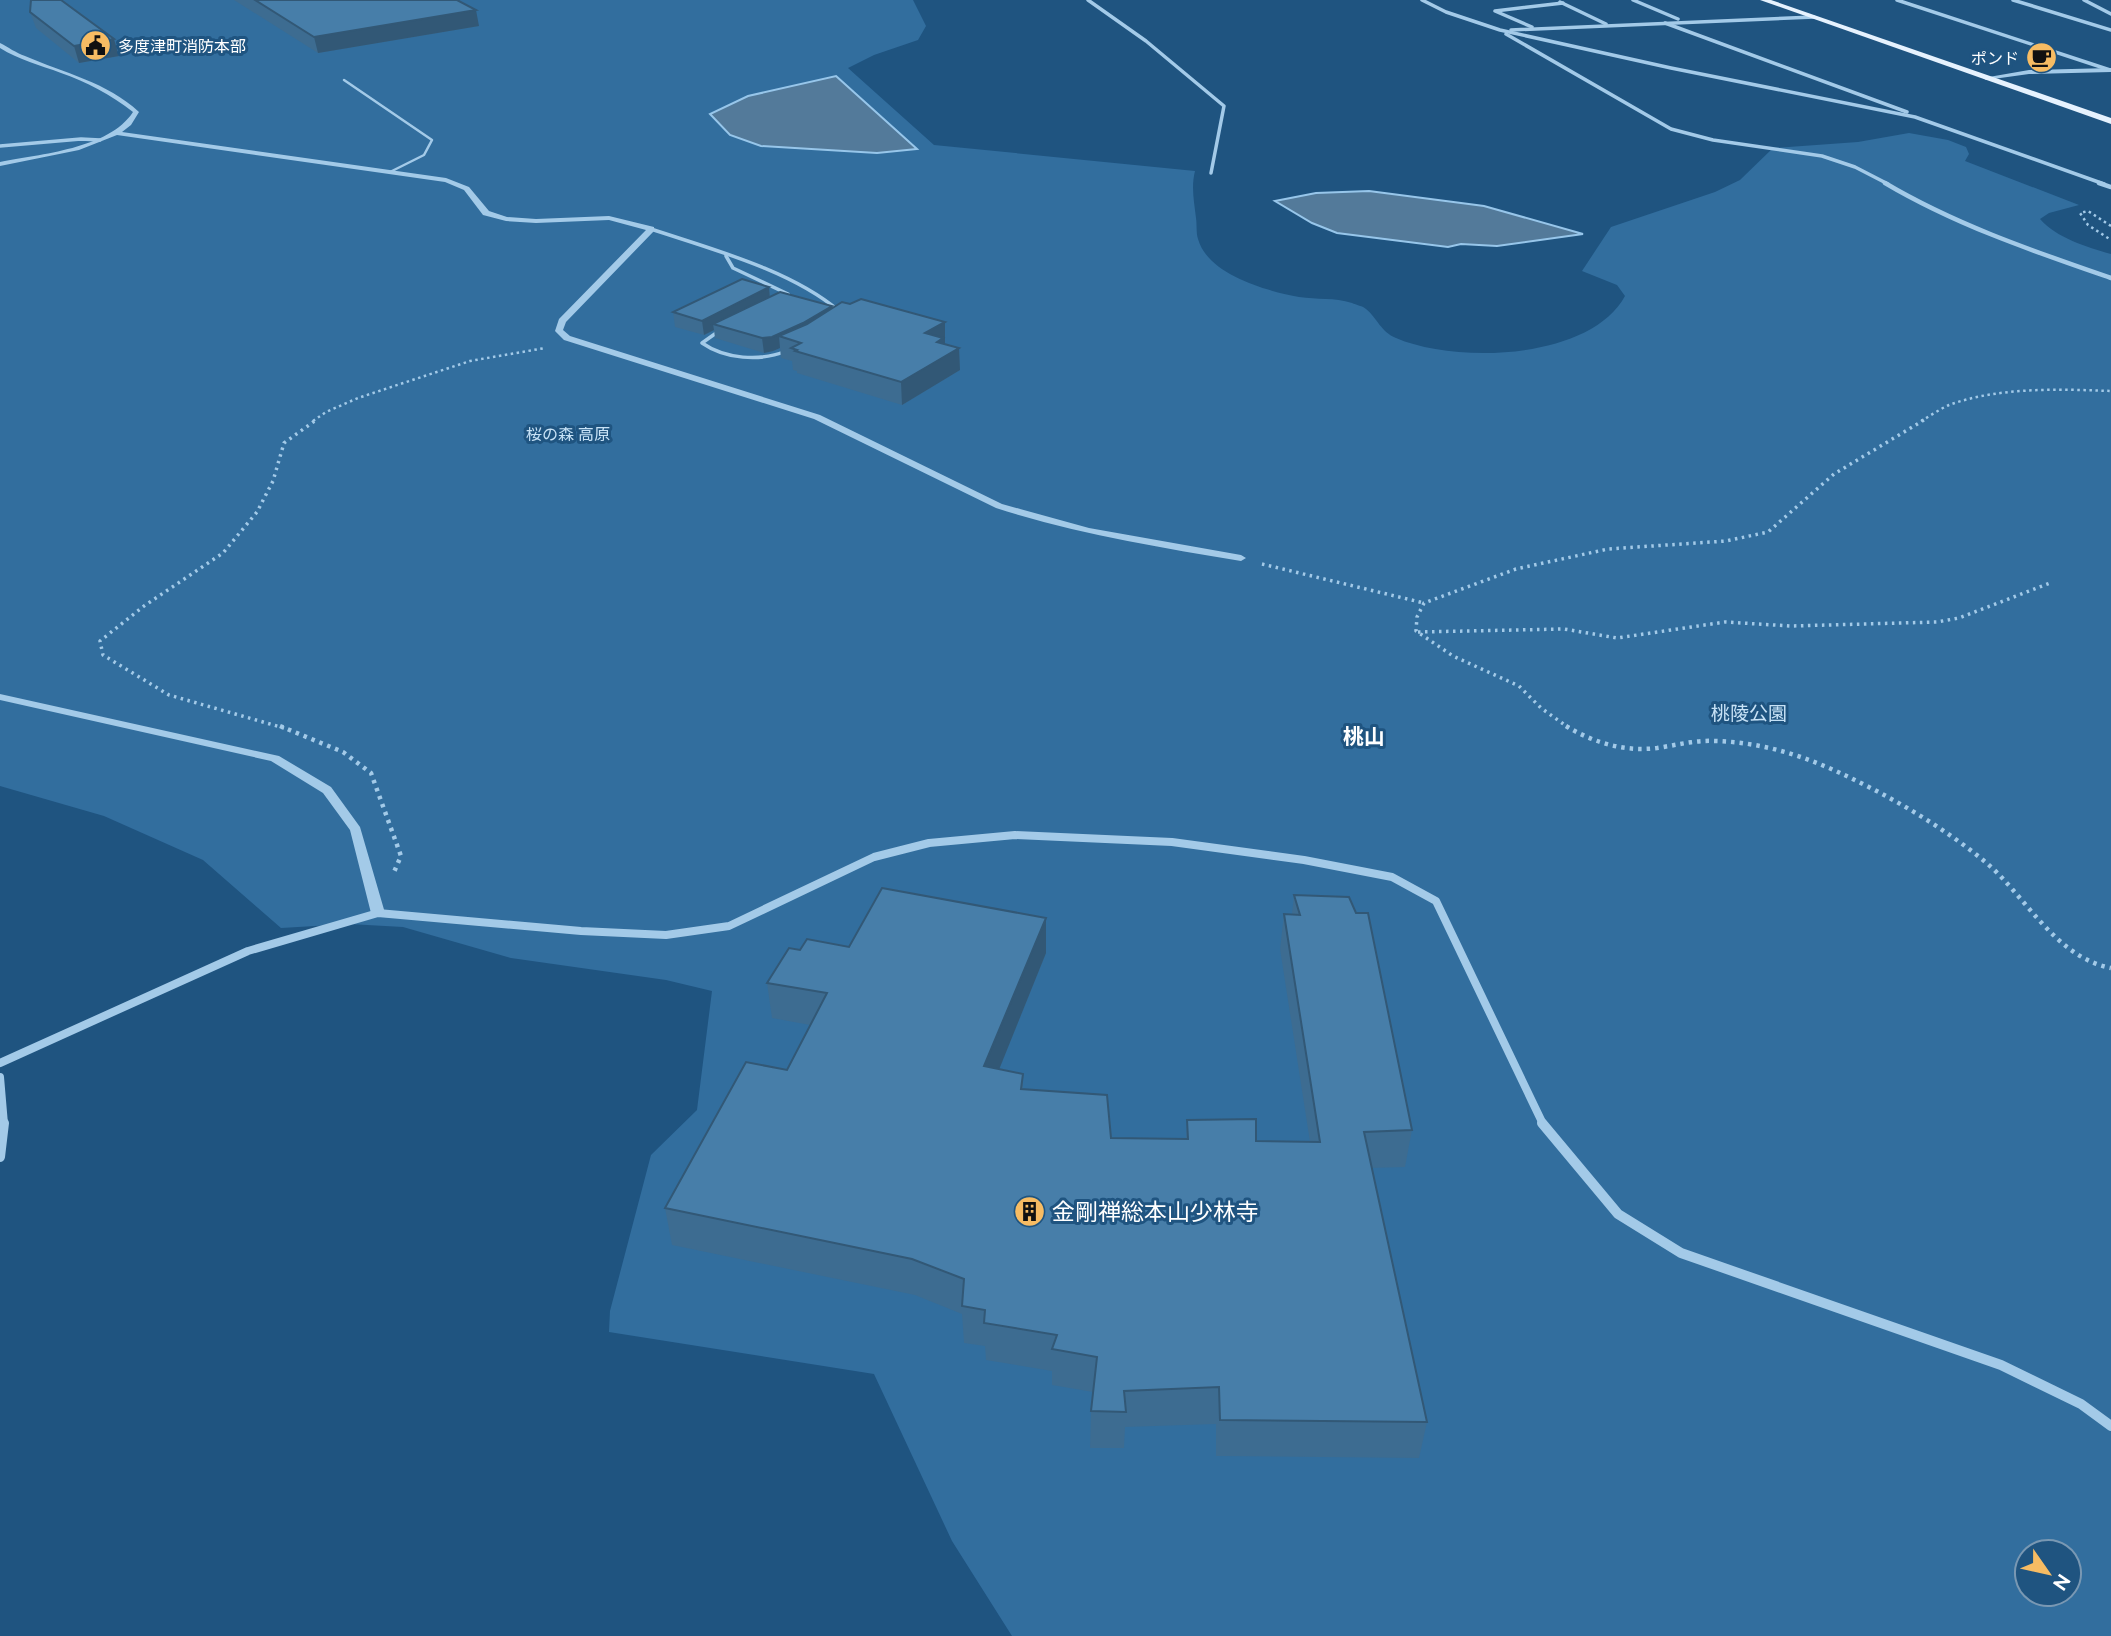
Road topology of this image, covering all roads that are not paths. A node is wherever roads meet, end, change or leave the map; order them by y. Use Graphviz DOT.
graph roads {
  1 [pos="1088,0"];
  2 [pos="1422,0"];
  3 [pos="1556,0"];
  4 [pos="1633,0"];
  5 [pos="1764,0"];
  6 [pos="1897,0"];
  7 [pos="2013,0"];
  8 [pos="2084,0"];
  9 [pos="1563,3"];
  10 [pos="2111,14"];
  11 [pos="1814,17"];
  12 [pos="1682,21"];
  13 [pos="1661,22"];
  14 [pos="1607,24"];
  15 [pos="1534,28"];
  16 [pos="1500,30"];
  17 [pos="2111,30"];
  18 [pos="0,45"];
  19 [pos="2110,70"];
  20 [pos="1986,78"];
  21 [pos="344,80"];
  22 [pos="1915,117"];
  23 [pos="2111,121"];
  24 [pos="117,133"];
  25 [pos="100,140"];
  26 [pos="0,146"];
  27 [pos="0,164"];
  28 [pos="390,172"];
  29 [pos="1211,173"];
  30 [pos="2111,187"];
  31 [pos="651,229"];
  32 [pos="726,256"];
  33 [pos="2111,278"];
  34 [pos="779,302"];
  35 [pos="841,320"];
  36 [pos="721,330"];
  37 [pos="796,345"];
  38 [pos="1241,558"];
  39 [pos="0,697"];
  40 [pos="378,913"];
  41 [pos="0,1063"];
  42 [pos="0,1077"];
  43 [pos="0,1157"];
  44 [pos="2111,1426"];
  1 -- 29 [label="street"];
  2 -- 16 [label="street"];
  3 -- 9 [label="street"];
  4 -- 12 [label="street"];
  5 -- 11 [label="main road"];
  6 -- 19 [label="street"];
  7 -- 17 [label="street"];
  8 -- 10 [label="street"];
  9 -- 14 [label="street"];
  9 -- 15 [label="street"];
  11 -- 12 [label="street"];
  11 -- 20 [label="main road"];
  12 -- 13 [label="street"];
  13 -- 14 [label="street"];
  13 -- 22 [label="street"];
  14 -- 15 [label="street"];
  15 -- 16 [label="street"];
  16 -- 22 [label="street"];
  16 -- 33 [label="street"];
  18 -- 24 [label="street"];
  19 -- 20 [label="street"];
  20 -- 23 [label="main road"];
  21 -- 28 [label="lane"];
  22 -- 30 [label="street"];
  24 -- 25 [label="street"];
  24 -- 28 [label="street"];
  25 -- 26 [label="street"];
  25 -- 27 [label="street"];
  28 -- 31 [label="street"];
  31 -- 32 [label="lane"];
  31 -- 38 [label="street"];
  32 -- 34 [label="lane"];
  32 -- 35 [label="lane"];
  36 -- 37 [label="lane"];
  39 -- 40 [label="street"];
  40 -- 41 [label="street"];
  40 -- 44 [label="street"];
  42 -- 43 [label="street"];
}
